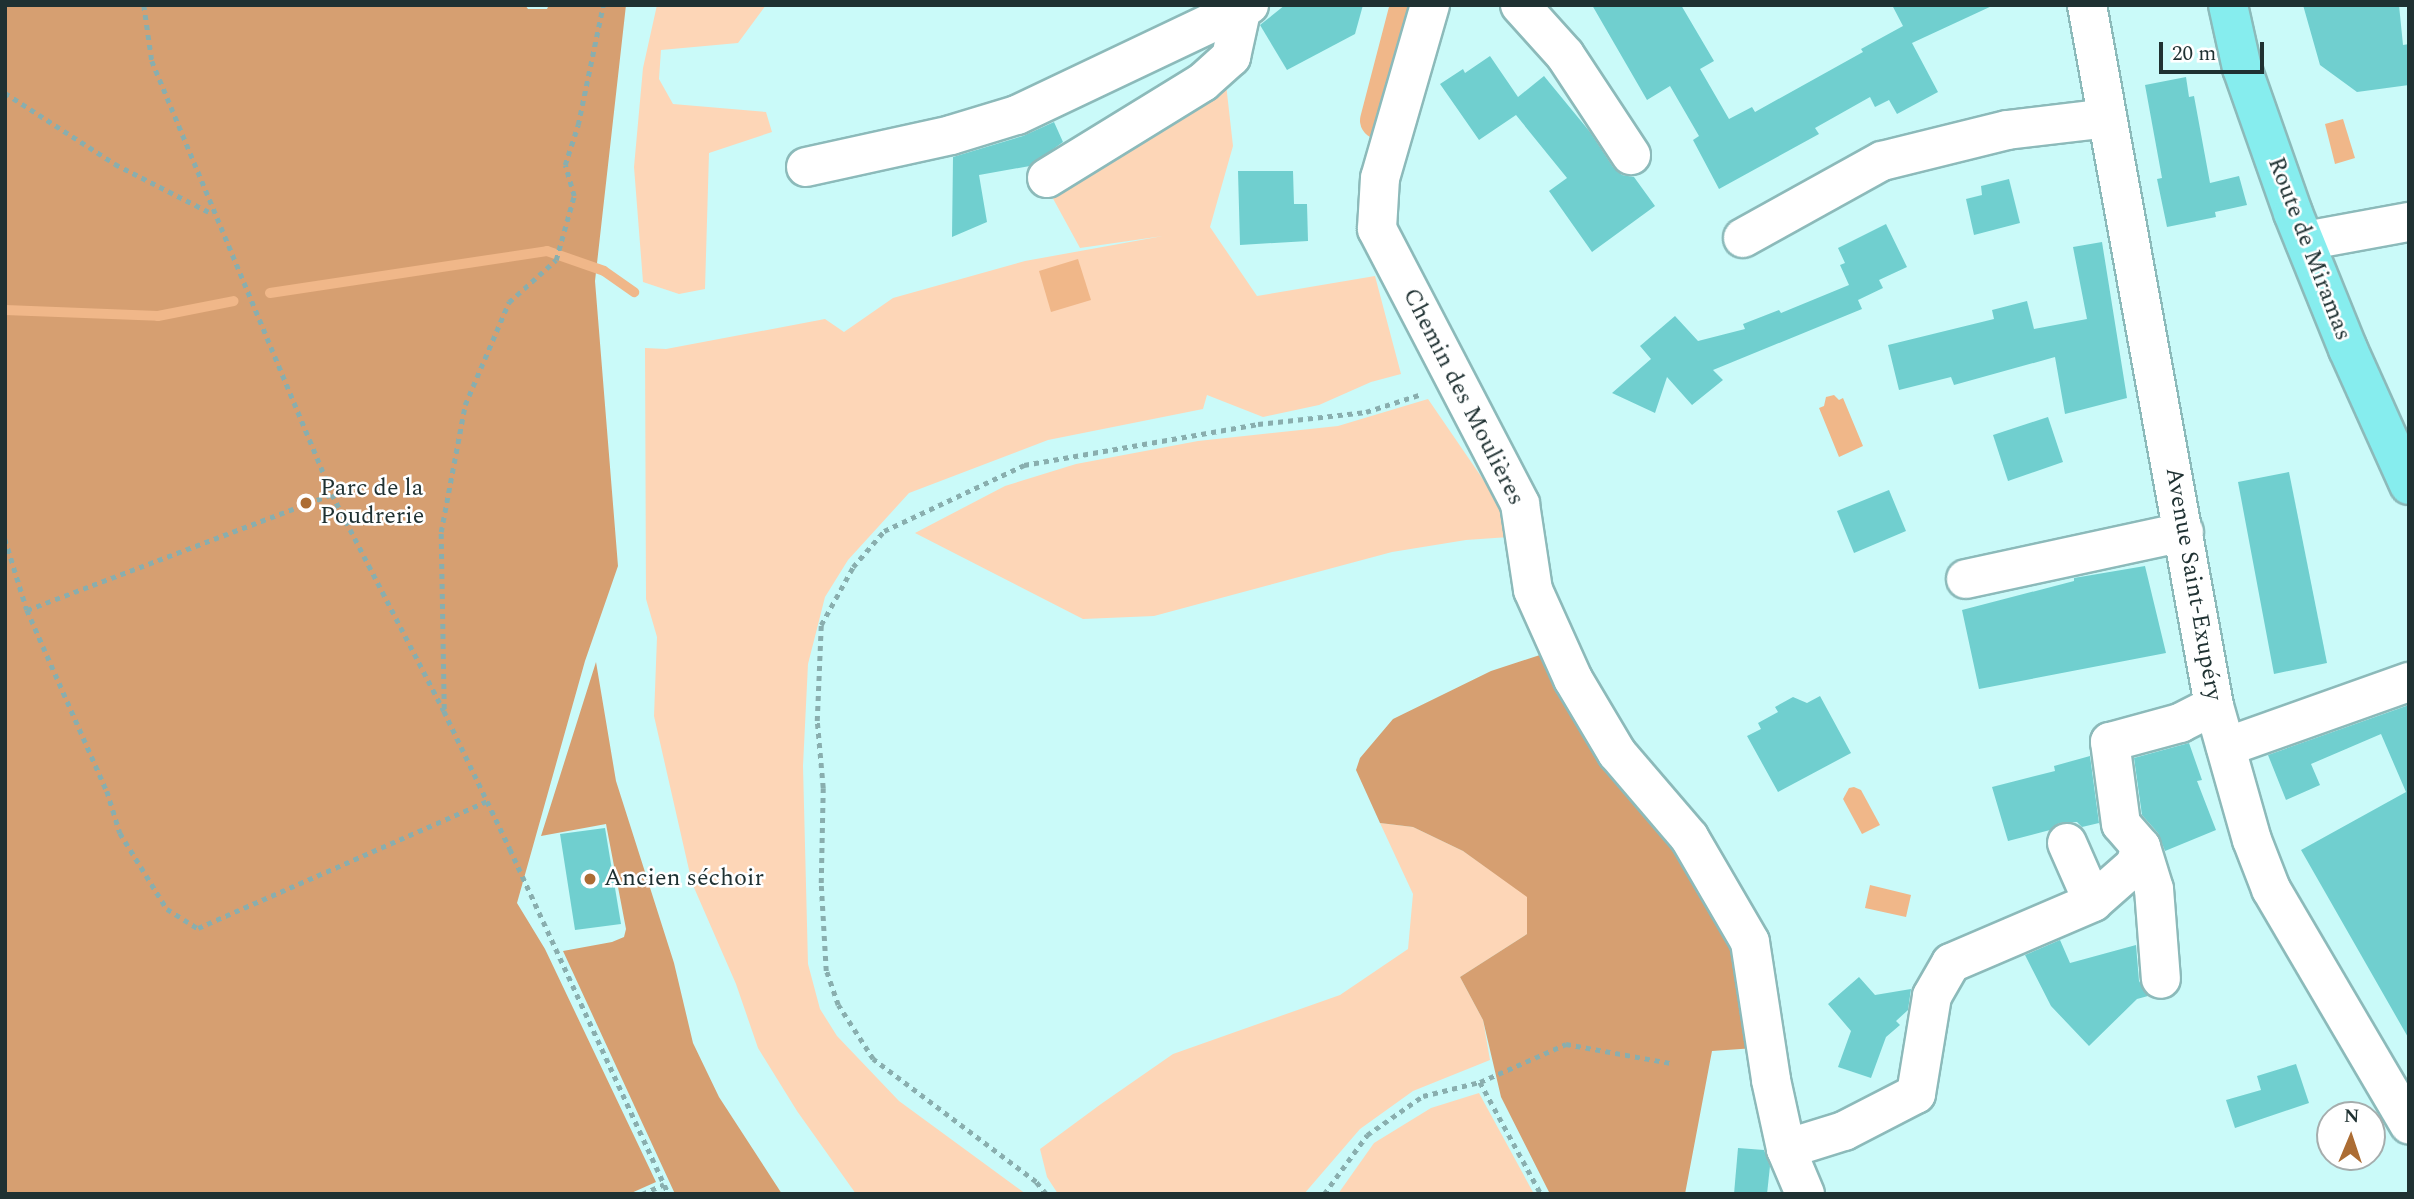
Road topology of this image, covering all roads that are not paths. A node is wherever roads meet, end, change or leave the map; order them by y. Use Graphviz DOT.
graph roads {
  1 [pos="1430,5"];
  2 [pos="1520,5"];
  3 [pos="2087,5"];
  4 [pos="2228,5"];
  5 [pos="1245,8"];
  6 [pos="2107,118"];
  7 [pos="1631,155"];
  8 [pos="806,167"];
  9 [pos="1048,178"];
  10 [pos="2409,222"];
  11 [pos="1742,238"];
  12 [pos="2305,241"];
  13 [pos="2409,485"];
  14 [pos="2184,532"];
  15 [pos="1966,579"];
  16 [pos="2409,682"];
  17 [pos="2214,706"];
  18 [pos="2226,747"];
  19 [pos="2067,843"];
  20 [pos="2141,847"];
  21 [pos="2093,902"];
  22 [pos="2161,979"];
  23 [pos="2409,1124"];
  24 [pos="1786,1149"];
  25 [pos="1805,1194"];
  1 -- 24 [label="street, Chemin des Moulières"];
  2 -- 7 [label="street"];
  3 -- 6 [label="street, Avenue Saint-Exupéry"];
  4 -- 12 [label="main road, Route de Miramas"];
  5 -- 8 [label="street"];
  5 -- 9 [label="street"];
  6 -- 11 [label="street"];
  6 -- 14 [label="street, Avenue Saint-Exupéry"];
  10 -- 12 [label="street"];
  12 -- 13 [label="main road, Route de Miramas"];
  14 -- 15 [label="street"];
  14 -- 17 [label="street, Avenue Saint-Exupéry"];
  16 -- 18 [label="street"];
  17 -- 18 [label="street, Avenue Saint-Exupéry"];
  17 -- 20 [label="street"];
  18 -- 23 [label="street, Avenue Saint-Exupéry"];
  19 -- 21 [label="street"];
  20 -- 21 [label="street"];
  20 -- 22 [label="street"];
  21 -- 24 [label="street"];
  24 -- 25 [label="street, Chemin des Moulières"];
}
